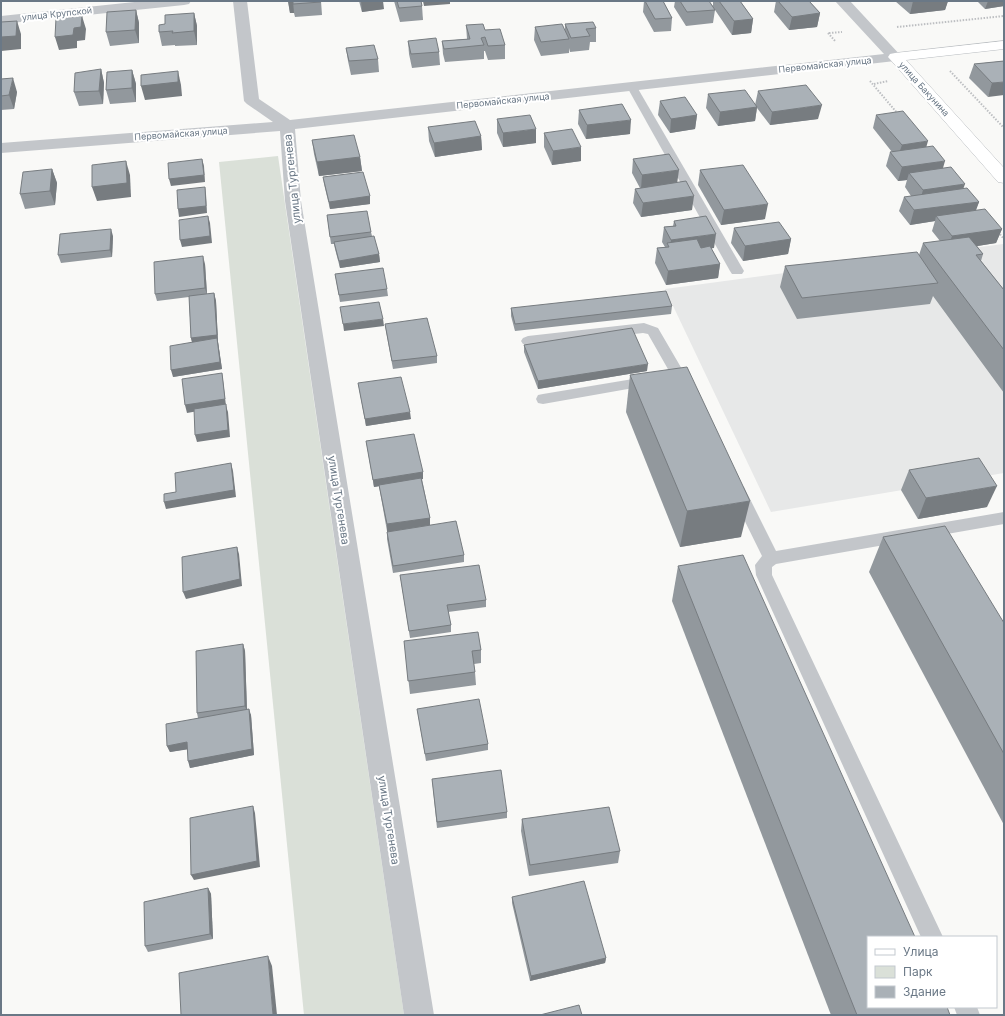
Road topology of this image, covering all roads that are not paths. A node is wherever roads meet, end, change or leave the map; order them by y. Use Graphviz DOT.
graph roads {
  1 [pos="184,1"];
  2 [pos="240,1"];
  3 [pos="842,1"];
  4 [pos="1,20"];
  5 [pos="1004,45"];
  6 [pos="895,57"];
  7 [pos="632,87"];
  8 [pos="287,126"];
  9 [pos="1,148"];
  10 [pos="1004,178"];
  11 [pos="737,271"];
  12 [pos="528,341"];
  13 [pos="680,376"];
  14 [pos="543,399"];
  15 [pos="694,404"];
  16 [pos="732,481"];
  17 [pos="1004,518"];
  18 [pos="771,558"];
  19 [pos="932,936"];
  20 [pos="419,1015"];
  1 -- 4 [label="street, улица Крупской"];
  2 -- 8 [label="street, улица Тургенева"];
  3 -- 6 [label="street, улица Бакунина"];
  5 -- 6 [label="main road, Первомайская улица"];
  6 -- 7 [label="street, Первомайская улица"];
  6 -- 10 [label="main road, улица Бакунина"];
  7 -- 8 [label="street, Первомайская улица"];
  7 -- 11 [label="lane"];
  8 -- 9 [label="street, Первомайская улица"];
  8 -- 20 [label="street, улица Тургенева"];
  12 -- 13 [label="lane"];
  13 -- 14 [label="lane"];
  13 -- 15 [label="lane"];
  16 -- 18 [label="lane"];
  17 -- 18 [label="lane"];
  18 -- 19 [label="lane"];
}
